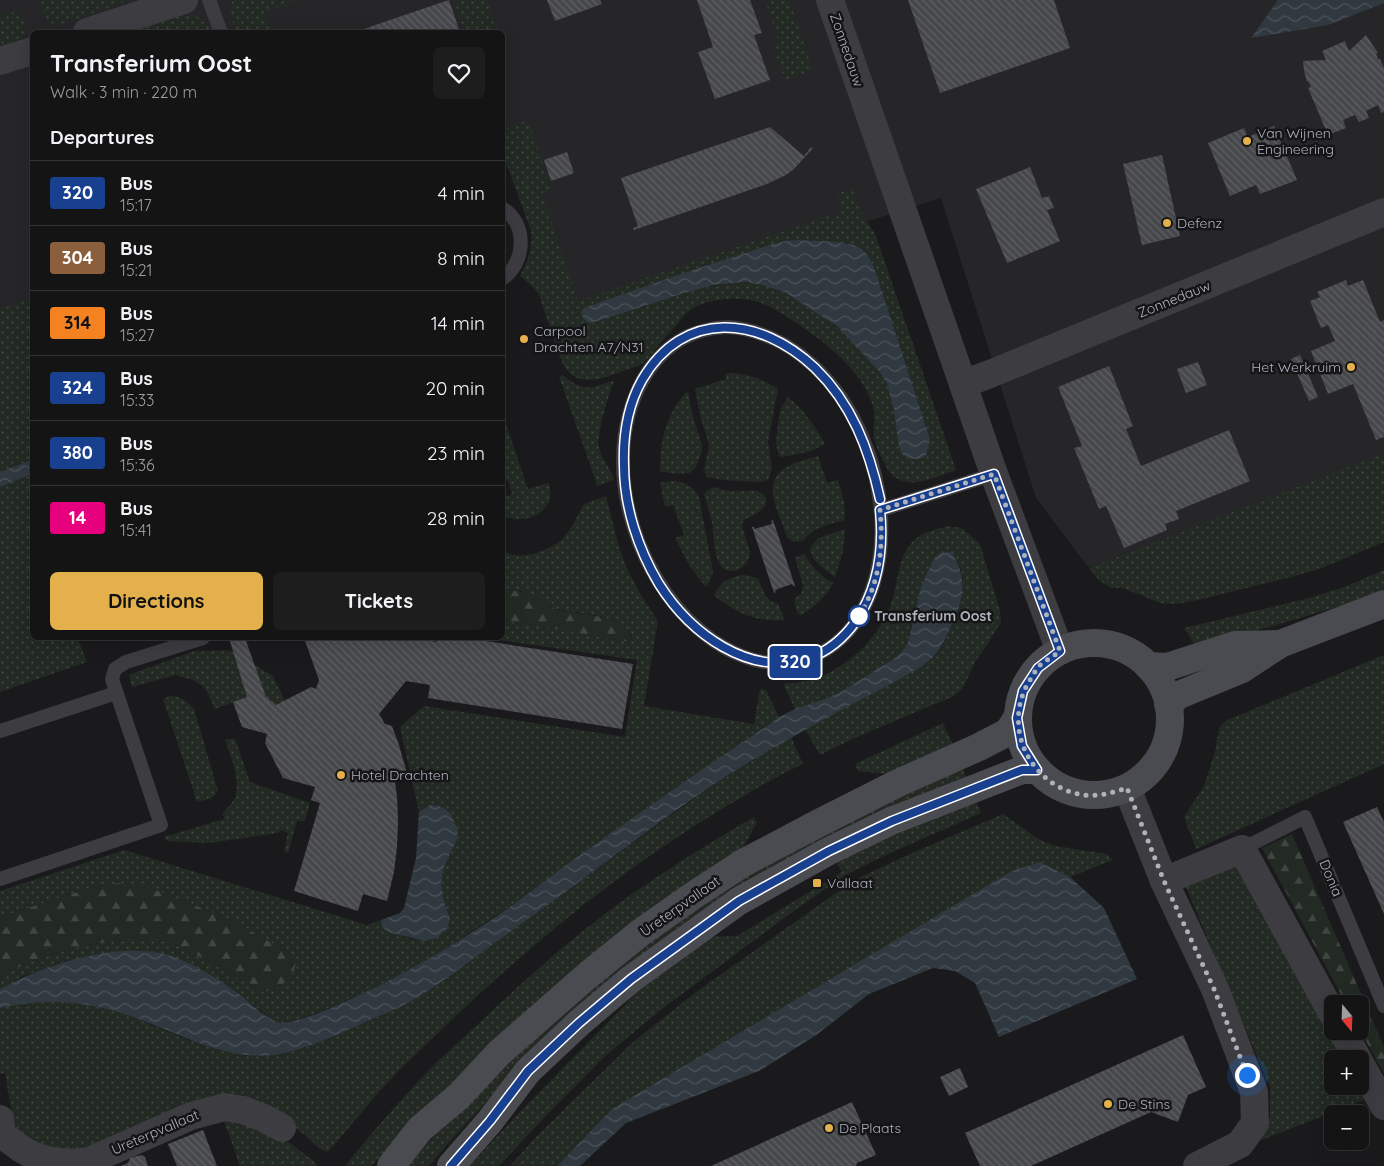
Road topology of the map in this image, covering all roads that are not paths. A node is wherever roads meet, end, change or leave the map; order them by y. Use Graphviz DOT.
graph roads {
  1 [pos="184,0"];
  2 [pos="209,0"];
  3 [pos="830,0"];
  4 [pos="93,30"];
  5 [pos="220,30"];
  6 [pos="30,52"];
  7 [pos="0,61"];
  8 [pos="505,209"];
  9 [pos="1384,212"];
  10 [pos="505,277"];
  11 [pos="963,384"];
  12 [pos="994,474"];
  13 [pos="880,510"];
  14 [pos="1384,604"];
  15 [pos="198,640"];
  16 [pos="1280,644"];
  17 [pos="1060,651"];
  18 [pos="1148,666"];
  19 [pos="116,692"];
  20 [pos="1168,704"];
  21 [pos="1017,718"];
  22 [pos="0,731"];
  23 [pos="1037,770"];
  24 [pos="1127,788"];
  25 [pos="1242,849"];
  26 [pos="0,879"];
  27 [pos="1164,881"];
  28 [pos="1324,998"];
  29 [pos="1384,1006"];
  30 [pos="1369,1079"];
  31 [pos="1384,1106"];
  32 [pos="282,1128"];
  33 [pos="1,1130"];
  34 [pos="391,1166"];
  35 [pos="451,1166"];
  36 [pos="1197,1166"];
  1 -- 4 [label="street"];
  2 -- 5 [label="lane"];
  3 -- 11 [label="street, Zonnedauw"];
  6 -- 7 [label="street"];
  8 -- 10 [label="lane"];
  9 -- 11 [label="street, Zonnedauw"];
  11 -- 12 [label="street, Zonnedauw"];
  12 -- 13 [label="lane"];
  12 -- 17 [label="street, Zonnedauw"];
  13 -- 13 [label="lane"];
  14 -- 16 [label="main road"];
  15 -- 19 [label="lane"];
  16 -- 18 [label="main road"];
  16 -- 20 [label="main road"];
  17 -- 18 [label="main road"];
  17 -- 21 [label="main road"];
  18 -- 20 [label="main road"];
  19 -- 22 [label="lane"];
  19 -- 26 [label="lane"];
  20 -- 24 [label="main road"];
  21 -- 23 [label="main road"];
  21 -- 34 [label="main road, Ureterpvallaat"];
  23 -- 24 [label="main road"];
  23 -- 35 [label="main road"];
  24 -- 27 [label="street"];
  25 -- 27 [label="street, Donia"];
  25 -- 28 [label="street"];
  25 -- 29 [label="lane, Donia"];
  27 -- 36 [label="street"];
  30 -- 31 [label="street"];
  32 -- 33 [label="street, Ureterpvallaat"];
}
